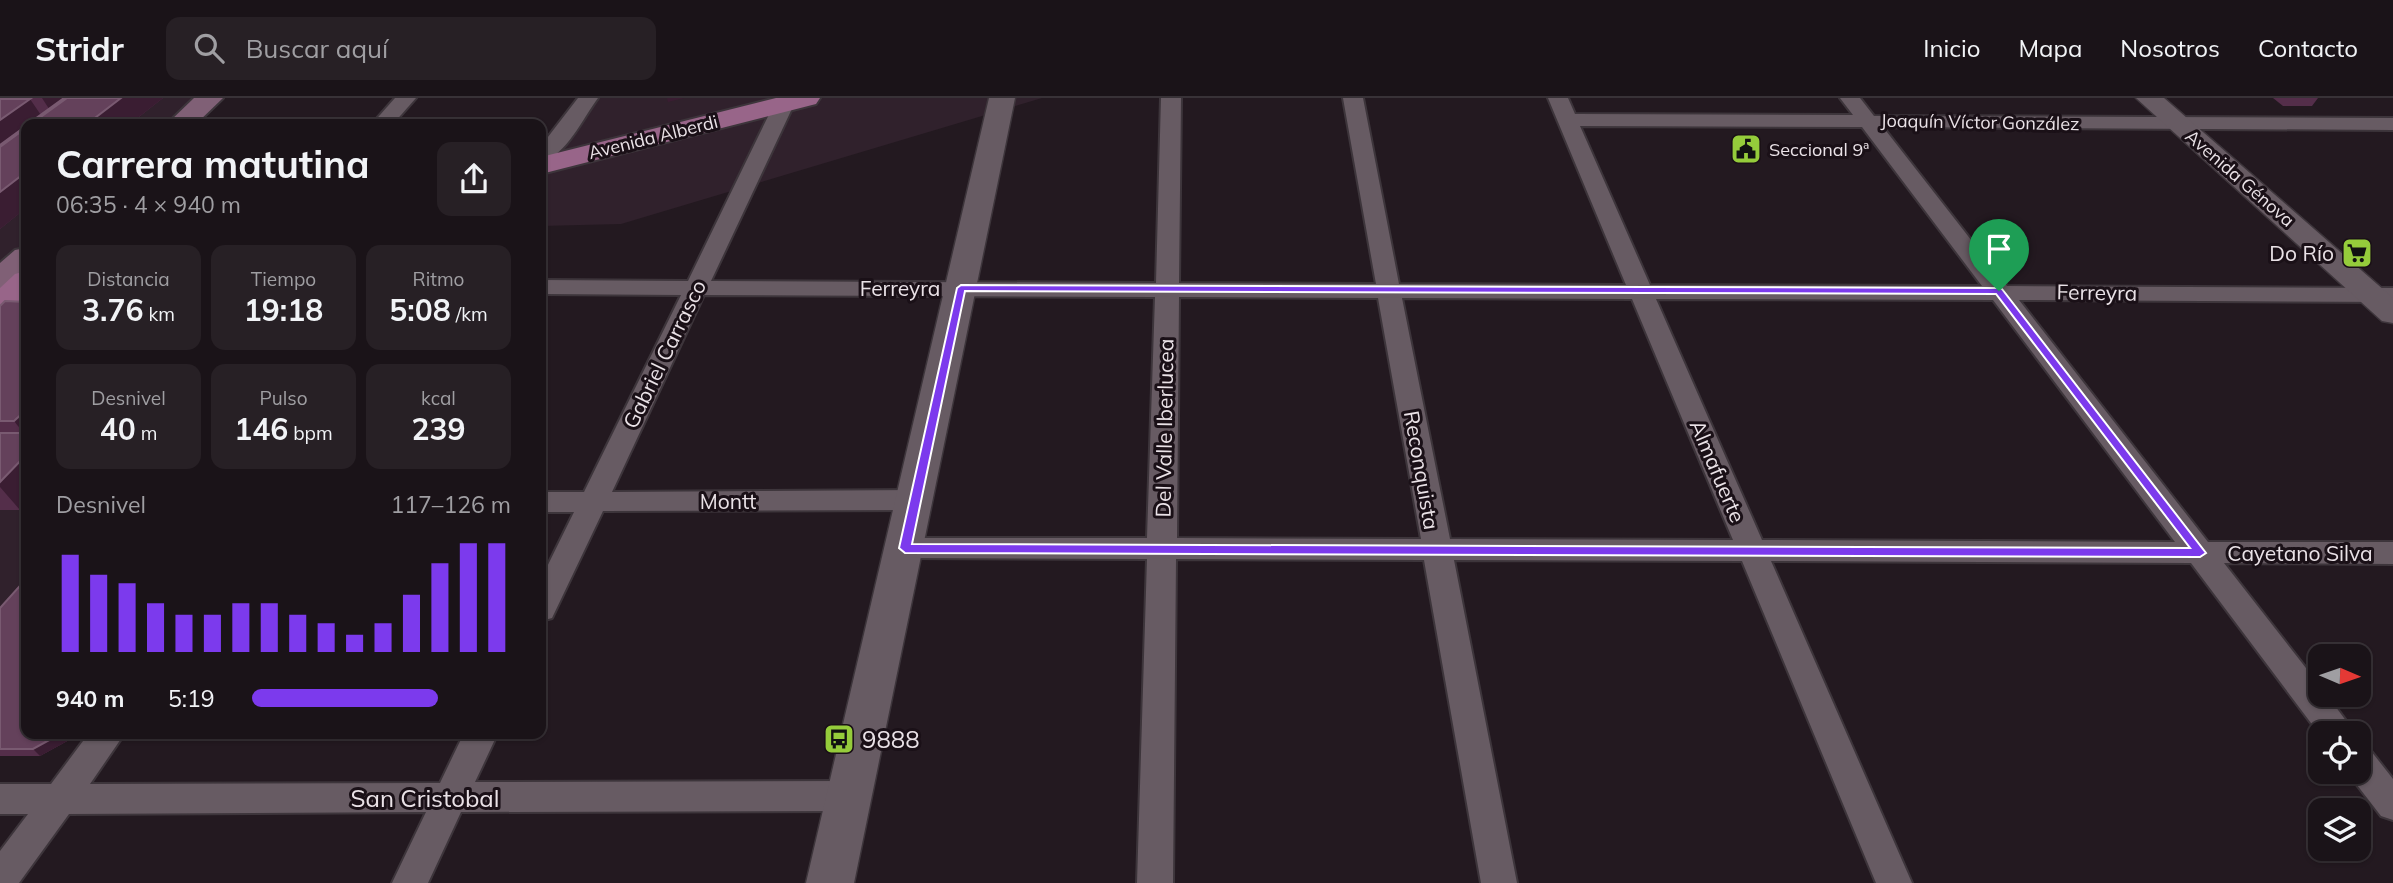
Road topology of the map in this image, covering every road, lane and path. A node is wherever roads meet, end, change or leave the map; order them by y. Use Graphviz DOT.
graph roads {
  1 [pos="210,98"];
  2 [pos="232,98"];
  3 [pos="406,98"];
  4 [pos="588,98"];
  5 [pos="741,98"];
  6 [pos="1002,98"];
  7 [pos="1171,98"];
  8 [pos="1353,98"];
  9 [pos="1850,98"];
  10 [pos="2149,98"];
  11 [pos="792,100"];
  12 [pos="1562,109"];
  13 [pos="186,119"];
  14 [pos="208,119"];
  15 [pos="387,119"];
  16 [pos="1867,121"];
  17 [pos="2179,124"];
  18 [pos="2393,124"];
  19 [pos="546,152"];
  20 [pos="546,154"];
  21 [pos="546,155"];
  22 [pos="21,267"];
  23 [pos="21,281"];
  24 [pos="546,287"];
  25 [pos="696,287"];
  26 [pos="961,288"];
  27 [pos="1167,288"];
  28 [pos="1388,289"];
  29 [pos="1641,290"];
  30 [pos="1999,291"];
  31 [pos="8,293"];
  32 [pos="2386,301"];
  33 [pos="916,500"];
  34 [pos="546,502"];
  35 [pos="593,502"];
  36 [pos="905,548"];
  37 [pos="1162,549"];
  38 [pos="1437,550"];
  39 [pos="1752,551"];
  40 [pos="2200,553"];
  41 [pos="2393,553"];
  42 [pos="546,600"];
  43 [pos="2329,721"];
  44 [pos="104,739"];
  45 [pos="478,739"];
  46 [pos="2371,777"];
  47 [pos="849,796"];
  48 [pos="451,797"];
  49 [pos="0,799"];
  50 [pos="60,799"];
  51 [pos="2393,805"];
  52 [pos="0,880"];
  53 [pos="410,883"];
  54 [pos="830,883"];
  55 [pos="1155,883"];
  56 [pos="1499,883"];
  57 [pos="1894,883"];
  1 -- 13 [label="main road"];
  2 -- 14 [label="main road"];
  3 -- 15 [label="street"];
  4 -- 19 [label="street"];
  5 -- 20 [label="main road, Avenida Alberdi"];
  6 -- 26 [label="street"];
  7 -- 27 [label="street, Del Valle Iberlucea"];
  8 -- 28 [label="street, Reconquista"];
  9 -- 16 [label="street"];
  10 -- 17 [label="street, Avenida Génova"];
  11 -- 21 [label="main road, Avenida Alberdi"];
  11 -- 25 [label="street, Gabriel Carrasco"];
  12 -- 16 [label="street, Joaquín Víctor González"];
  12 -- 29 [label="street, Almafuerte"];
  16 -- 17 [label="street, Joaquín Víctor González"];
  16 -- 30 [label="street"];
  17 -- 18 [label="street, Joaquín Víctor González"];
  17 -- 32 [label="street, Avenida Génova"];
  22 -- 31 [label="main road"];
  23 -- 31 [label="main road"];
  24 -- 25 [label="street, Ferreyra"];
  25 -- 26 [label="street, Ferreyra"];
  25 -- 35 [label="street, Gabriel Carrasco"];
  26 -- 27 [label="street, Ferreyra"];
  26 -- 33 [label="street"];
  27 -- 28 [label="street, Ferreyra"];
  27 -- 37 [label="street, Del Valle Iberlucea"];
  28 -- 29 [label="street, Ferreyra"];
  28 -- 38 [label="street, Reconquista"];
  29 -- 30 [label="street, Ferreyra"];
  29 -- 39 [label="street, Almafuerte"];
  30 -- 32 [label="street, Ferreyra"];
  30 -- 40 [label="street"];
  33 -- 35 [label="street, Montt"];
  33 -- 36 [label="street"];
  34 -- 35 [label="street, Montt"];
  35 -- 42 [label="street, Gabriel Carrasco"];
  36 -- 37 [label="street, Cayetano Silva"];
  36 -- 47 [label="street"];
  37 -- 38 [label="street, Cayetano Silva"];
  37 -- 55 [label="street, Del Valle Iberlucea"];
  38 -- 39 [label="street, Cayetano Silva"];
  38 -- 56 [label="street, Reconquista"];
  39 -- 40 [label="street, Cayetano Silva"];
  39 -- 57 [label="street, Almafuerte"];
  40 -- 41 [label="street, Cayetano Silva"];
  40 -- 43 [label="street"];
  44 -- 50 [label="street"];
  45 -- 48 [label="street"];
  46 -- 51 [label="street"];
  47 -- 48 [label="street, San Cristobal"];
  47 -- 54 [label="street"];
  48 -- 50 [label="street, San Cristobal"];
  48 -- 53 [label="street"];
  49 -- 50 [label="street, San Cristobal"];
  50 -- 52 [label="street"];
}
